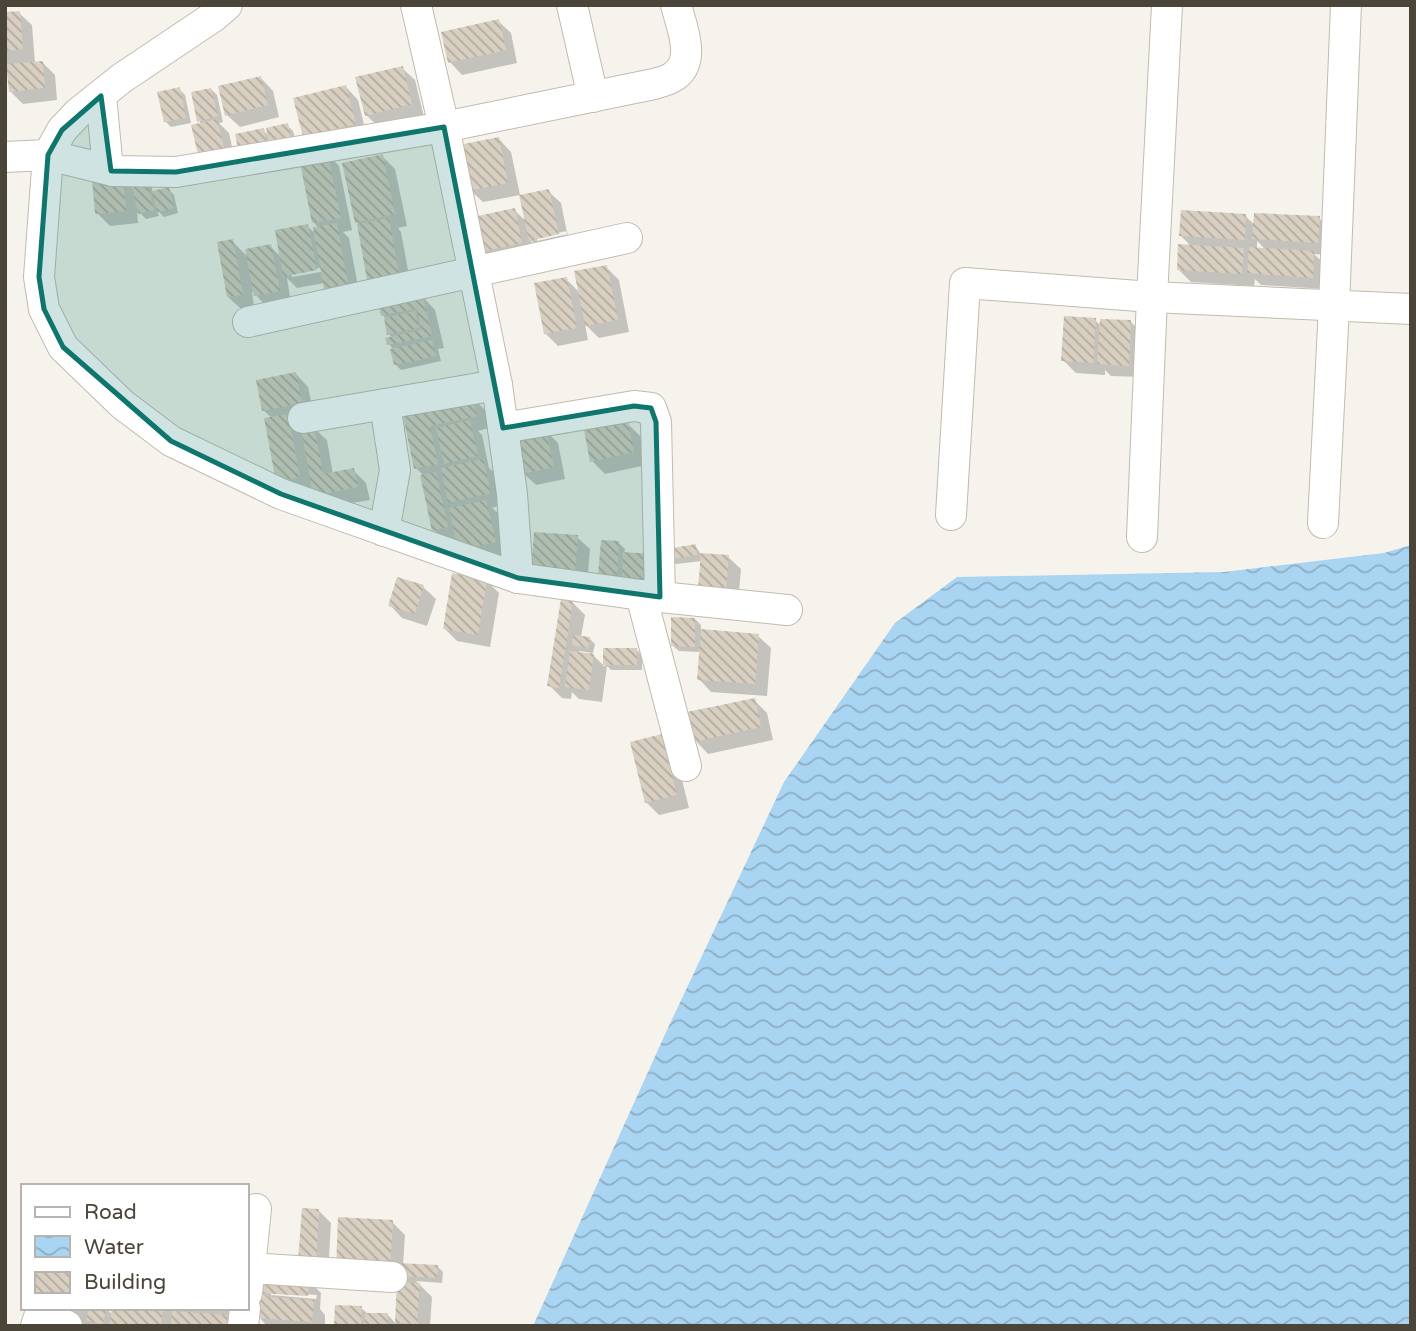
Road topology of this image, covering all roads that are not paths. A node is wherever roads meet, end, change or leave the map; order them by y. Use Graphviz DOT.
graph roads {
  1 [pos="227,5"];
  2 [pos="416,5"];
  3 [pos="572,5"];
  4 [pos="676,5"];
  5 [pos="1167,5"];
  6 [pos="1346,5"];
  7 [pos="101,96"];
  8 [pos="593,97"];
  9 [pos="444,127"];
  10 [pos="48,155"];
  11 [pos="5,157"];
  12 [pos="113,171"];
  13 [pos="627,238"];
  14 [pos="474,272"];
  15 [pos="1152,297"];
  16 [pos="1334,306"];
  17 [pos="1411,310"];
  18 [pos="248,322"];
  19 [pos="497,385"];
  20 [pos="385,404"];
  21 [pos="303,418"];
  22 [pos="503,428"];
  23 [pos="951,515"];
  24 [pos="1323,523"];
  25 [pos="384,531"];
  26 [pos="1142,537"];
  27 [pos="518,578"];
  28 [pos="650,596"];
  29 [pos="787,610"];
  30 [pos="686,766"];
  31 [pos="256,1209"];
  32 [pos="392,1277"];
  33 [pos="248,1280"];
  34 [pos="36,1326"];
  35 [pos="67,1326"];
  1 -- 7 [label="street"];
  2 -- 9 [label="street"];
  3 -- 8 [label="street"];
  4 -- 8 [label="street"];
  5 -- 15 [label="street"];
  6 -- 16 [label="street"];
  7 -- 10 [label="street"];
  7 -- 12 [label="street"];
  8 -- 9 [label="street"];
  9 -- 12 [label="street"];
  9 -- 14 [label="street"];
  10 -- 11 [label="street"];
  10 -- 12 [label="street"];
  10 -- 25 [label="street"];
  13 -- 14 [label="street"];
  14 -- 18 [label="street"];
  14 -- 19 [label="street"];
  15 -- 16 [label="street"];
  15 -- 23 [label="street"];
  15 -- 26 [label="street"];
  16 -- 17 [label="street"];
  16 -- 24 [label="street"];
  19 -- 20 [label="street"];
  19 -- 22 [label="street"];
  20 -- 21 [label="street"];
  20 -- 25 [label="street"];
  22 -- 27 [label="street"];
  22 -- 28 [label="street"];
  25 -- 27 [label="street"];
  27 -- 28 [label="street"];
  28 -- 29 [label="street"];
  28 -- 30 [label="street"];
  31 -- 33 [label="street"];
  32 -- 33 [label="street"];
  34 -- 35 [label="street"];
}
